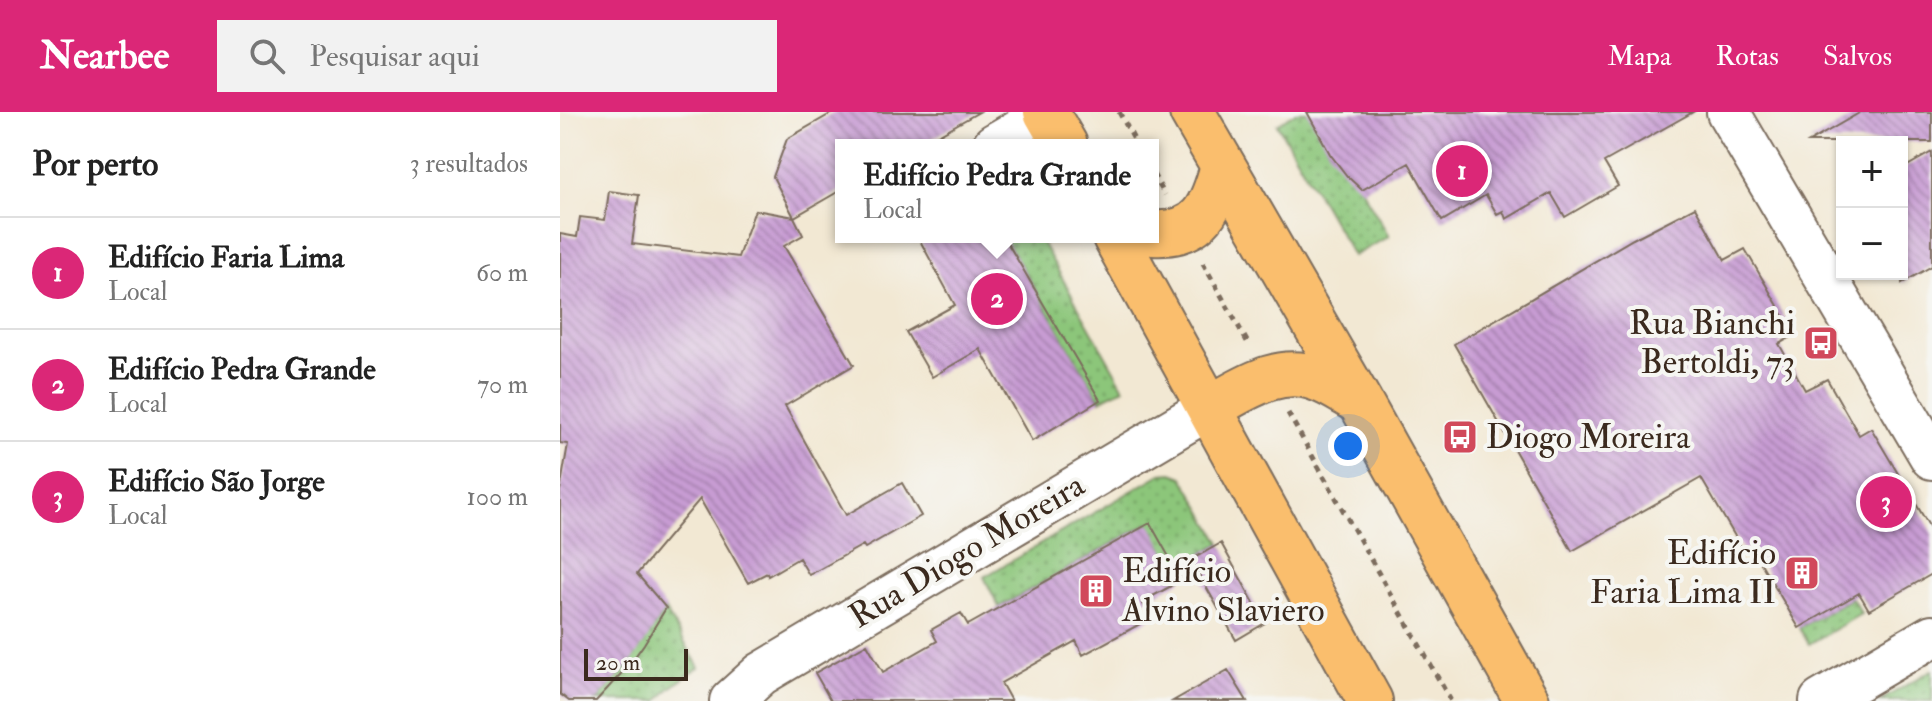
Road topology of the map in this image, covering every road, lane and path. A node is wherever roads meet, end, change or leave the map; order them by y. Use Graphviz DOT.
graph roads {
  1 [pos="1119,112"];
  2 [pos="1192,112"];
  3 [pos="1728,112"];
  4 [pos="1053,124"];
  5 [pos="1011,139"];
  6 [pos="1134,139"];
  7 [pos="1223,166"];
  8 [pos="1159,197"];
  9 [pos="1168,231"];
  10 [pos="1118,243"];
  11 [pos="1267,377"];
  12 [pos="1360,402"];
  13 [pos="1209,408"];
  14 [pos="1932,458"];
  15 [pos="1932,636"];
  16 [pos="731,701"];
  17 [pos="1370,701"];
  18 [pos="1451,701"];
  19 [pos="1527,701"];
  20 [pos="1821,701"];
  1 -- 6 [label="path"];
  2 -- 7 [label="highway"];
  3 -- 14 [label="street"];
  4 -- 5 [label="street"];
  7 -- 9 [label="highway"];
  7 -- 12 [label="highway"];
  8 -- 9 [label="path"];
  9 -- 11 [label="path"];
  10 -- 13 [label="highway"];
  11 -- 12 [label="highway"];
  11 -- 13 [label="highway"];
  11 -- 18 [label="path"];
  12 -- 19 [label="highway"];
  13 -- 16 [label="street, Rua Diogo Moreira"];
  13 -- 17 [label="highway"];
  15 -- 20 [label="street"];
}
